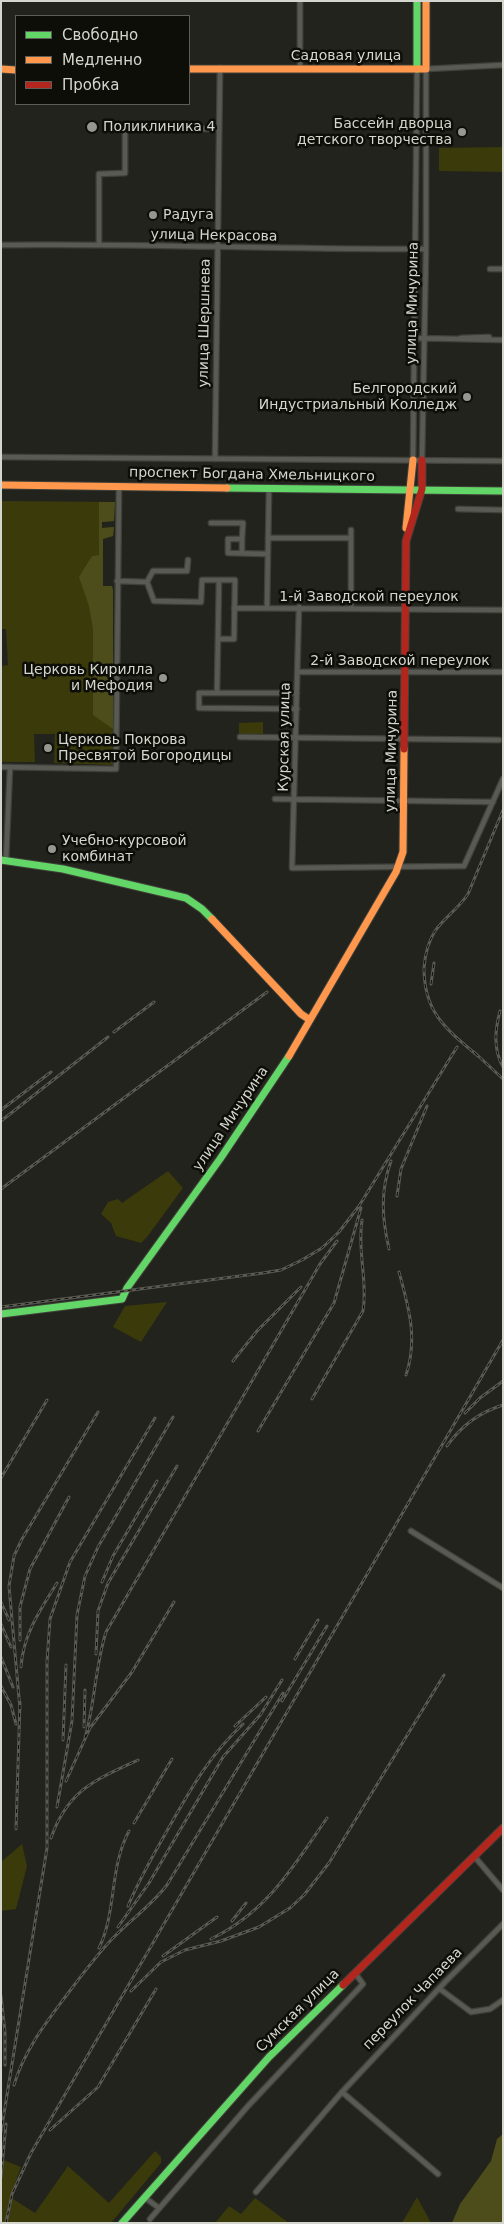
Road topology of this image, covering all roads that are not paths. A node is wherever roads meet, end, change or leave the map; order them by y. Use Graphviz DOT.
graph roads {
  1 [pos="300,1"];
  2 [pos="417,1"];
  3 [pos="426,1"];
  4 [pos="503,65"];
  5 [pos="220,68"];
  6 [pos="1,69"];
  7 [pos="190,69"];
  8 [pos="300,69"];
  9 [pos="417,69"];
  10 [pos="426,69"];
  11 [pos="15,70"];
  12 [pos="219,129"];
  13 [pos="99,244"];
  14 [pos="1,245"];
  15 [pos="218,247"];
  16 [pos="416,249"];
  17 [pos="426,249"];
  18 [pos="490,269"];
  19 [pos="503,269"];
  20 [pos="415,338"];
  21 [pos="424,338"];
  22 [pos="503,339"];
  23 [pos="1,457"];
  24 [pos="215,459"];
  25 [pos="413,460"];
  26 [pos="422,460"];
  27 [pos="503,461"];
  28 [pos="1,485"];
  29 [pos="119,486"];
  30 [pos="268,488"];
  31 [pos="410,489"];
  32 [pos="422,489"];
  33 [pos="503,491"];
  34 [pos="458,509"];
  35 [pos="503,510"];
  36 [pos="211,522"];
  37 [pos="351,530"];
  38 [pos="268,538"];
  39 [pos="351,538"];
  40 [pos="242,539"];
  41 [pos="406,541"];
  42 [pos="242,553"];
  43 [pos="268,554"];
  44 [pos="188,560"];
  45 [pos="219,580"];
  46 [pos="117,581"];
  47 [pos="147,582"];
  48 [pos="299,607"];
  49 [pos="234,608"];
  50 [pos="267,608"];
  51 [pos="350,608"];
  52 [pos="407,608"];
  53 [pos="503,610"];
  54 [pos="218,639"];
  55 [pos="298,672"];
  56 [pos="406,672"];
  57 [pos="503,672"];
  58 [pos="217,692"];
  59 [pos="297,693"];
  60 [pos="297,709"];
  61 [pos="240,736"];
  62 [pos="296,738"];
  63 [pos="405,738"];
  64 [pos="500,740"];
  65 [pos="1,767"];
  66 [pos="10,767"];
  67 [pos="503,780"];
  68 [pos="274,799"];
  69 [pos="295,799"];
  70 [pos="404,800"];
  71 [pos="492,802"];
  72 [pos="3,860"];
  73 [pos="398,866"];
  74 [pos="310,1020"];
  75 [pos="1,1314"];
  76 [pos="411,1531"];
  77 [pos="503,1588"];
  78 [pos="503,1828"];
  79 [pos="474,1856"];
  80 [pos="503,1890"];
  81 [pos="503,1924"];
  82 [pos="355,1973"];
  83 [pos="440,1989"];
  84 [pos="503,2000"];
  85 [pos="342,2092"];
  86 [pos="438,2174"];
  87 [pos="256,2192"];
  88 [pos="144,2197"];
  89 [pos="159,2208"];
  90 [pos="150,2219"];
  91 [pos="122,2223"];
  1 -- 8 [label="street"];
  2 -- 9 [label="street, улица Мичурина"];
  3 -- 10 [label="street, улица Мичурина"];
  4 -- 10 [label="street, Садовая улица"];
  5 -- 7 [label="street, Садовая улица"];
  5 -- 8 [label="street, Садовая улица"];
  5 -- 12 [label="street, улица Шершнева"];
  6 -- 11 [label="street"];
  8 -- 9 [label="street, Садовая улица"];
  9 -- 10 [label="street, Садовая улица"];
  9 -- 16 [label="street, улица Мичурина"];
  10 -- 17 [label="street, улица Мичурина"];
  12 -- 13 [label="street"];
  12 -- 15 [label="street, улица Шершнева"];
  13 -- 14 [label="street, улица Некрасова"];
  13 -- 15 [label="street, улица Некрасова"];
  15 -- 16 [label="street, улица Некрасова"];
  15 -- 24 [label="street, улица Шершнева"];
  16 -- 17 [label="street, улица Некрасова"];
  16 -- 20 [label="street, улица Мичурина"];
  17 -- 21 [label="street, улица Мичурина"];
  18 -- 19 [label="street"];
  20 -- 21 [label="street"];
  20 -- 25 [label="street, улица Мичурина"];
  21 -- 22 [label="street"];
  21 -- 26 [label="street, улица Мичурина"];
  23 -- 24 [label="street"];
  24 -- 25 [label="street"];
  25 -- 26 [label="street"];
  25 -- 31 [label="street"];
  26 -- 27 [label="street"];
  26 -- 32 [label="street, улица Мичурина"];
  28 -- 29 [label="street, проспект Богдана Хмельницкого"];
  29 -- 30 [label="street, проспект Богдана Хмельницкого"];
  29 -- 46 [label="street"];
  30 -- 31 [label="street, проспект Богдана Хмельницкого"];
  30 -- 38 [label="street"];
  31 -- 32 [label="street, проспект Богдана Хмельницкого"];
  31 -- 41 [label="street"];
  32 -- 33 [label="street, проспект Богдана Хмельницкого"];
  32 -- 41 [label="street, улица Мичурина"];
  34 -- 35 [label="street"];
  36 -- 40 [label="street"];
  37 -- 39 [label="street"];
  38 -- 39 [label="street"];
  38 -- 43 [label="street"];
  39 -- 51 [label="street"];
  40 -- 42 [label="street"];
  40 -- 42 [label="street"];
  41 -- 52 [label="street, улица Мичурина"];
  42 -- 43 [label="street"];
  43 -- 50 [label="street"];
  44 -- 47 [label="street"];
  45 -- 47 [label="street"];
  45 -- 49 [label="street"];
  45 -- 54 [label="street"];
  46 -- 47 [label="street"];
  46 -- 66 [label="street"];
  48 -- 50 [label="street, 1-й Заводской переулок"];
  48 -- 51 [label="street, 1-й Заводской переулок"];
  48 -- 55 [label="street, Курская улица"];
  49 -- 50 [label="street, 1-й Заводской переулок"];
  49 -- 54 [label="street"];
  51 -- 52 [label="street, 1-й Заводской переулок"];
  52 -- 53 [label="street, 1-й Заводской переулок"];
  52 -- 56 [label="street, улица Мичурина"];
  54 -- 58 [label="street"];
  55 -- 56 [label="street, 2-й Заводской переулок"];
  55 -- 59 [label="street, Курская улица"];
  56 -- 57 [label="street, 2-й Заводской переулок"];
  56 -- 63 [label="street, улица Мичурина"];
  58 -- 59 [label="street"];
  58 -- 60 [label="street"];
  59 -- 60 [label="street, Курская улица"];
  60 -- 62 [label="street, Курская улица"];
  61 -- 62 [label="street"];
  62 -- 63 [label="street"];
  62 -- 69 [label="street, Курская улица"];
  63 -- 64 [label="street"];
  63 -- 70 [label="street, улица Мичурина"];
  65 -- 66 [label="street"];
  66 -- 72 [label="street"];
  67 -- 71 [label="street"];
  68 -- 69 [label="street"];
  69 -- 70 [label="street"];
  69 -- 73 [label="street, Курская улица"];
  70 -- 71 [label="street"];
  70 -- 73 [label="street, улица Мичурина"];
  71 -- 73 [label="street"];
  72 -- 74 [label="street"];
  73 -- 74 [label="street, улица Мичурина"];
  74 -- 75 [label="street, улица Мичурина"];
  76 -- 77 [label="street"];
  78 -- 79 [label="street, Сумская улица"];
  79 -- 80 [label="street"];
  79 -- 82 [label="street, Сумская улица"];
  81 -- 83 [label="street, переулок Чапаева"];
  82 -- 88 [label="street, Сумская улица"];
  82 -- 89 [label="street"];
  83 -- 84 [label="street"];
  83 -- 85 [label="street, переулок Чапаева"];
  85 -- 86 [label="street"];
  85 -- 87 [label="street, переулок Чапаева"];
  88 -- 89 [label="street"];
  88 -- 91 [label="street, Сумская улица"];
  89 -- 90 [label="street"];
}
